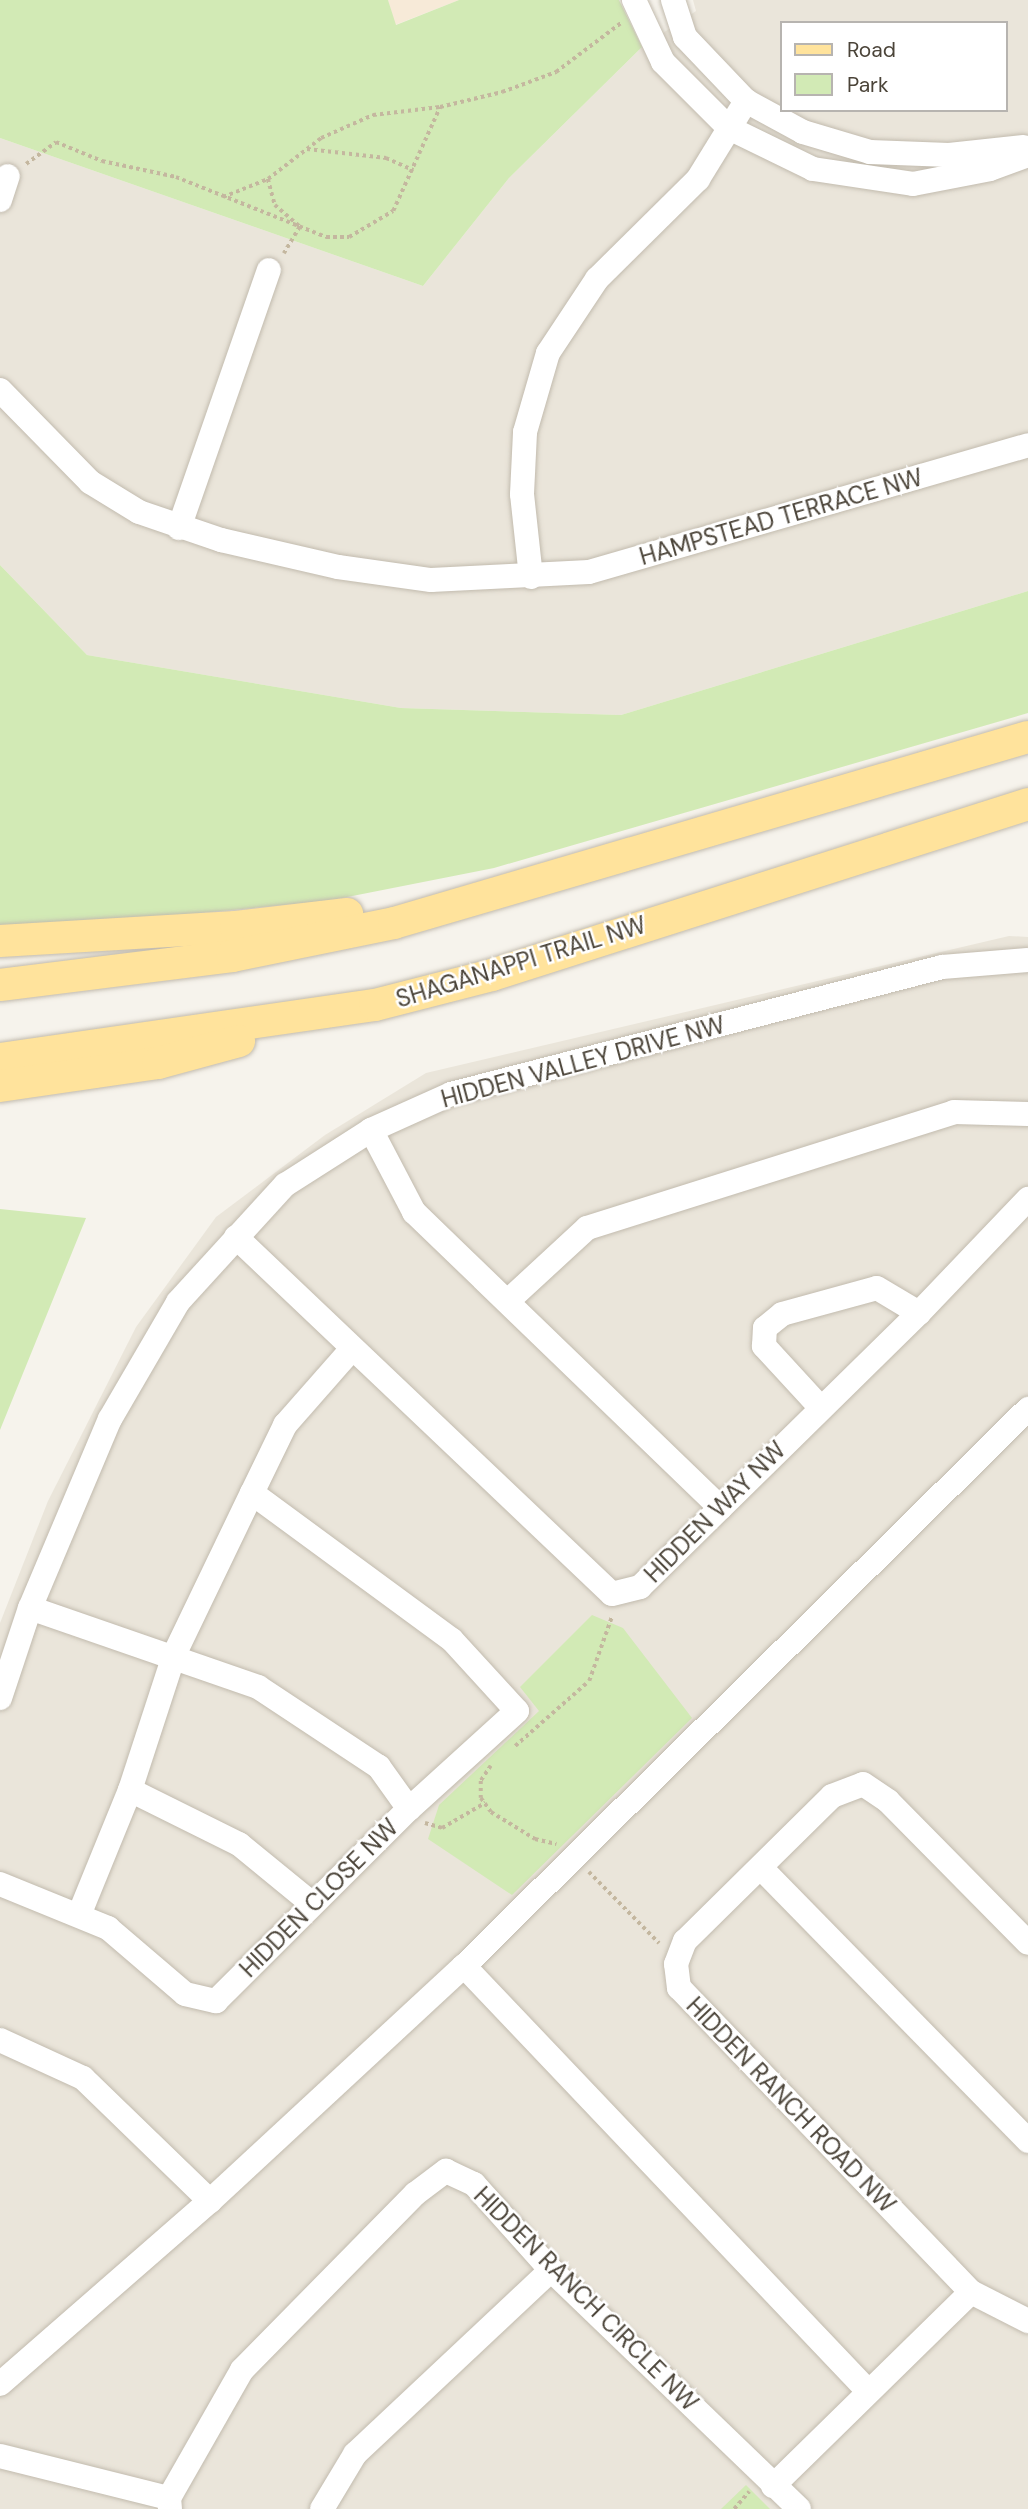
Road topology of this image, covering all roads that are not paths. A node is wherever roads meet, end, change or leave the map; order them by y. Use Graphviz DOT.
graph roads {
  1 [pos="673,0"];
  2 [pos="636,6"];
  3 [pos="746,101"];
  4 [pos="729,128"];
  5 [pos="1028,146"];
  6 [pos="1028,155"];
  7 [pos="8,176"];
  8 [pos="0,201"];
  9 [pos="269,270"];
  10 [pos="0,390"];
  11 [pos="1028,445"];
  12 [pos="179,528"];
  13 [pos="531,577"];
  14 [pos="1028,737"];
  15 [pos="1028,804"];
  16 [pos="504,894"];
  17 [pos="0,941"];
  18 [pos="1028,960"];
  19 [pos="0,985"];
  20 [pos="375,1005"];
  21 [pos="0,1059"];
  22 [pos="0,1086"];
  23 [pos="1028,1114"];
  24 [pos="370,1130"];
  25 [pos="1028,1199"];
  26 [pos="236,1237"];
  27 [pos="509,1300"];
  28 [pos="919,1313"];
  29 [pos="351,1350"];
  30 [pos="820,1406"];
  31 [pos="1028,1409"];
  32 [pos="252,1493"];
  33 [pos="721,1508"];
  34 [pos="30,1608"];
  35 [pos="174,1655"];
  36 [pos="0,1698"];
  37 [pos="130,1790"];
  38 [pos="409,1809"];
  39 [pos="761,1868"];
  40 [pos="0,1884"];
  41 [pos="311,1903"];
  42 [pos="79,1915"];
  43 [pos="1028,1943"];
  44 [pos="464,1966"];
  45 [pos="0,2040"];
  46 [pos="1028,2141"];
  47 [pos="211,2201"];
  48 [pos="551,2270"];
  49 [pos="971,2292"];
  50 [pos="1028,2321"];
  51 [pos="0,2384"];
  52 [pos="868,2391"];
  53 [pos="0,2456"];
  54 [pos="773,2486"];
  55 [pos="170,2504"];
  56 [pos="322,2509"];
  57 [pos="799,2509"];
  1 -- 3 [label="street"];
  2 -- 4 [label="street"];
  3 -- 4 [label="street"];
  3 -- 5 [label="street"];
  4 -- 6 [label="street"];
  4 -- 13 [label="street"];
  7 -- 8 [label="street"];
  9 -- 12 [label="street"];
  10 -- 12 [label="street, HAMPSTEAD TERRACE NW"];
  11 -- 13 [label="street, HAMPSTEAD TERRACE NW"];
  12 -- 13 [label="street, HAMPSTEAD TERRACE NW"];
  14 -- 16 [label="main road"];
  15 -- 20 [label="main road, SHAGANAPPI TRAIL NW"];
  16 -- 17 [label="main road"];
  16 -- 19 [label="main road"];
  18 -- 24 [label="street, HIDDEN VALLEY DRIVE NW"];
  20 -- 21 [label="main road, SHAGANAPPI TRAIL NW"];
  20 -- 22 [label="main road"];
  23 -- 27 [label="street"];
  24 -- 26 [label="street, HIDDEN VALLEY DRIVE NW"];
  24 -- 27 [label="street"];
  25 -- 28 [label="street, HIDDEN WAY NW"];
  26 -- 29 [label="street"];
  26 -- 34 [label="street, HIDDEN VALLEY DRIVE NW"];
  27 -- 33 [label="street"];
  28 -- 30 [label="street, HIDDEN WAY NW"];
  28 -- 30 [label="street"];
  29 -- 32 [label="street"];
  29 -- 33 [label="street, HIDDEN WAY NW"];
  30 -- 33 [label="street, HIDDEN WAY NW"];
  31 -- 44 [label="street"];
  32 -- 35 [label="street"];
  32 -- 38 [label="street"];
  34 -- 35 [label="street, HIDDEN CLOSE NW"];
  34 -- 36 [label="street, HIDDEN VALLEY DRIVE NW"];
  35 -- 37 [label="street"];
  35 -- 38 [label="street, HIDDEN CLOSE NW"];
  37 -- 41 [label="street"];
  37 -- 42 [label="street"];
  38 -- 41 [label="street, HIDDEN CLOSE NW"];
  39 -- 43 [label="street"];
  39 -- 46 [label="street"];
  39 -- 49 [label="street, HIDDEN RANCH ROAD NW"];
  40 -- 42 [label="street, HIDDEN CLOSE NW"];
  41 -- 42 [label="street, HIDDEN CLOSE NW"];
  44 -- 47 [label="street"];
  44 -- 52 [label="street"];
  45 -- 47 [label="street"];
  47 -- 51 [label="street"];
  48 -- 54 [label="street, HIDDEN RANCH CIRCLE NW"];
  48 -- 55 [label="street, HIDDEN RANCH CIRCLE NW"];
  48 -- 56 [label="street"];
  49 -- 50 [label="street, HIDDEN RANCH ROAD NW"];
  49 -- 52 [label="street"];
  52 -- 54 [label="street"];
  53 -- 55 [label="street"];
  54 -- 57 [label="street, HIDDEN RANCH CIRCLE NW"];
}
